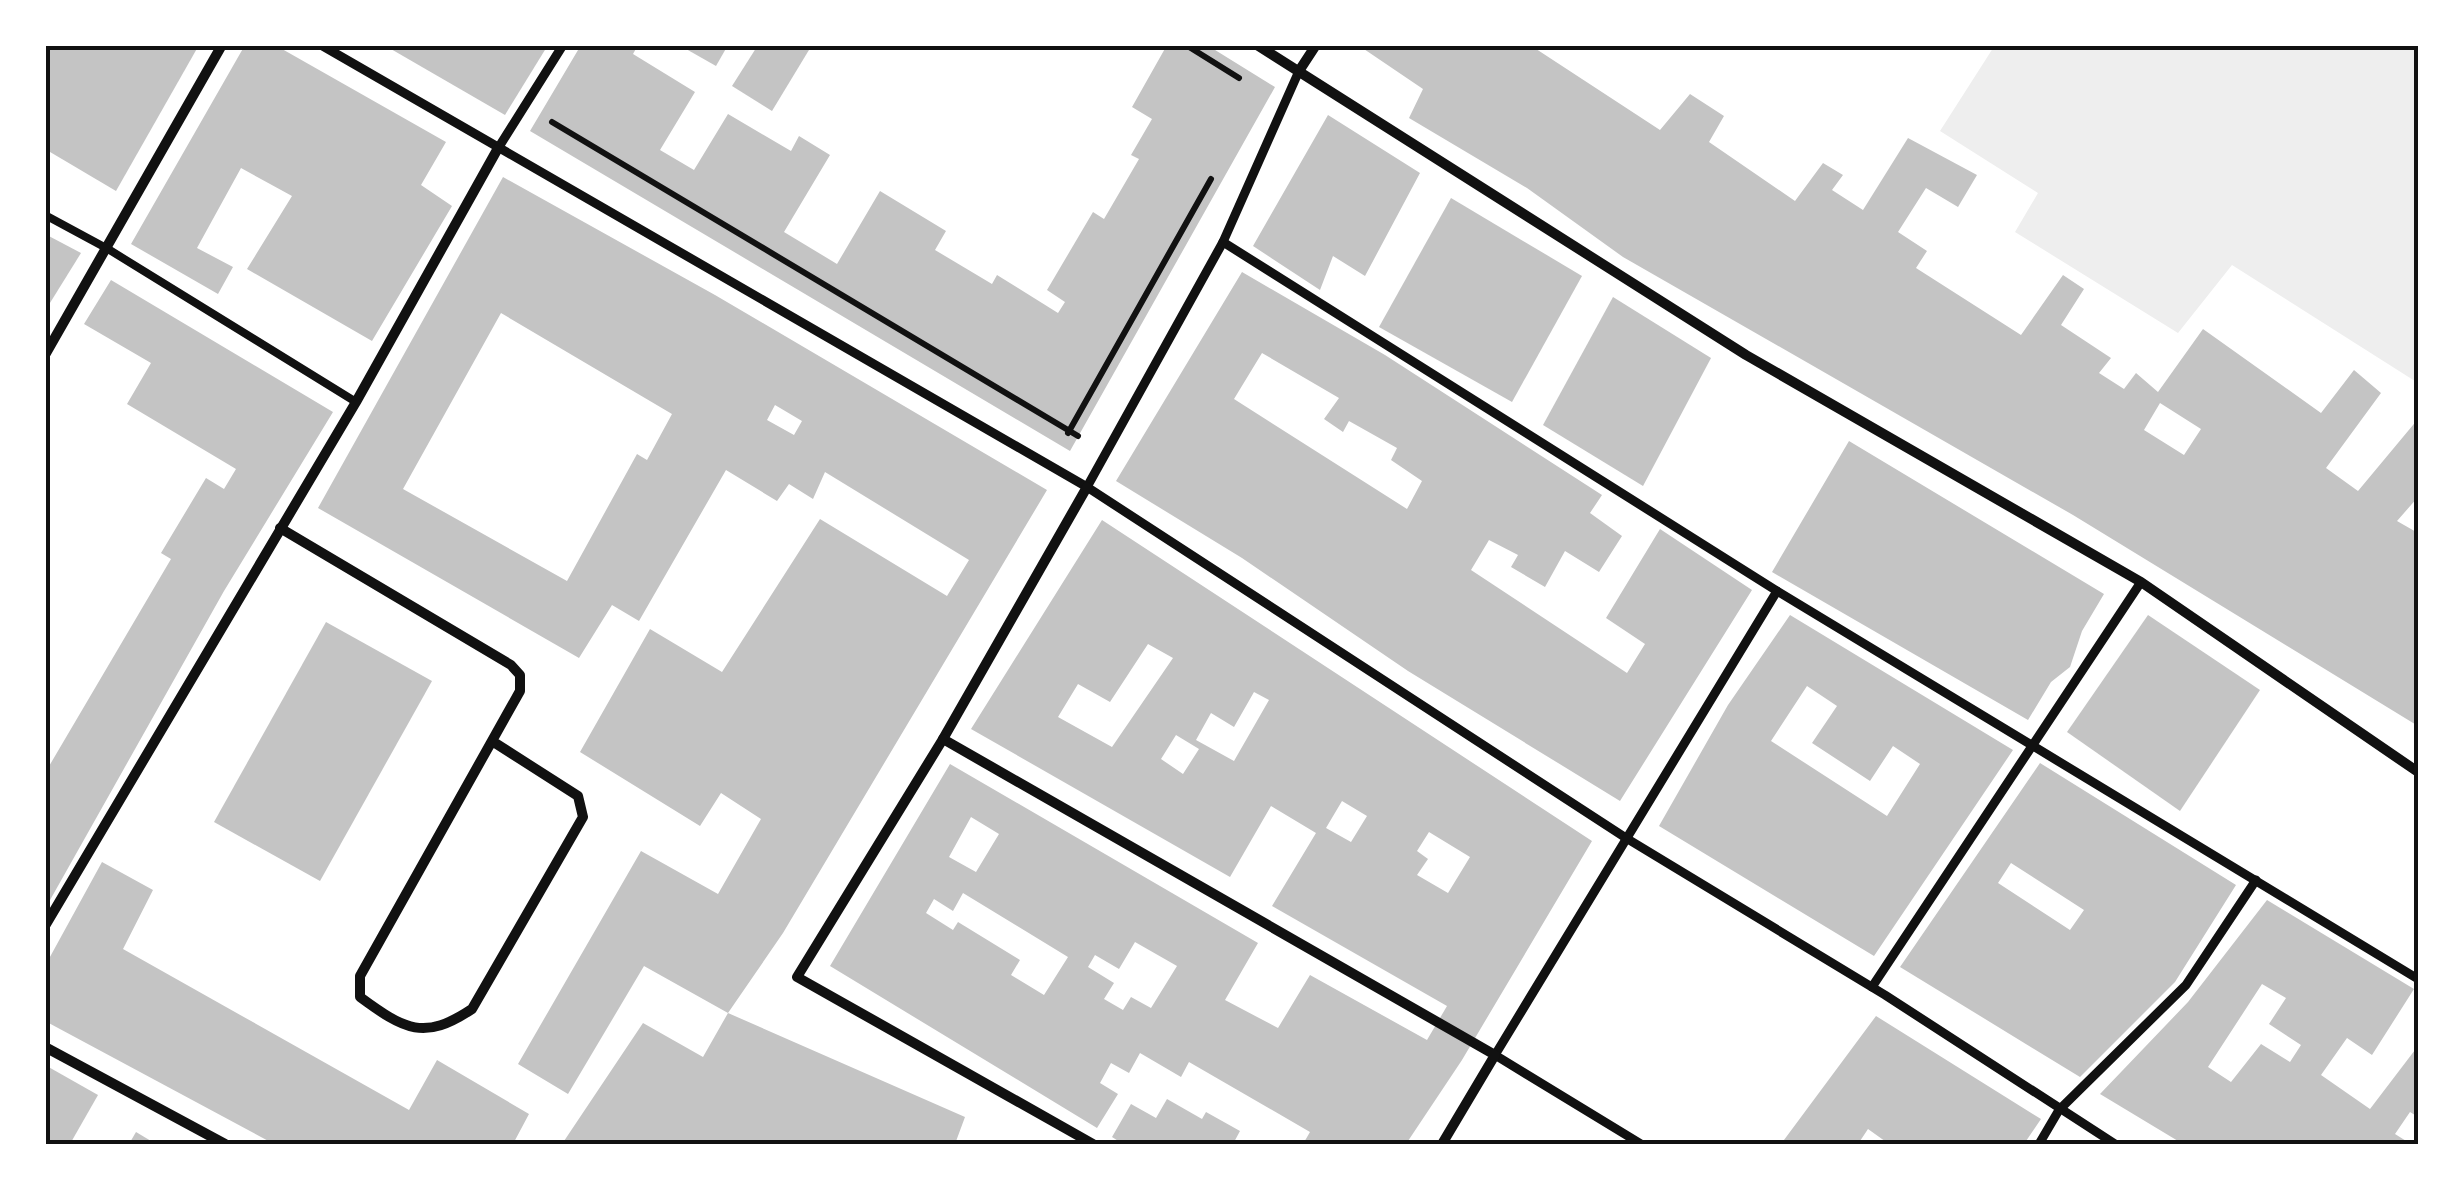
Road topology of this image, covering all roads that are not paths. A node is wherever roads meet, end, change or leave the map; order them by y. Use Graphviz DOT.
graph roads {
  1 [pos="222,45"];
  2 [pos="322,45"];
  3 [pos="563,45"];
  4 [pos="1257,45"];
  5 [pos="1316,45"];
  6 [pos="1299,71"];
  7 [pos="497,150"];
  8 [pos="45,216"];
  9 [pos="1223,242"];
  10 [pos="108,249"];
  11 [pos="45,355"];
  12 [pos="356,402"];
  13 [pos="1087,488"];
  14 [pos="280,528"];
  15 [pos="2140,582"];
  16 [pos="1777,591"];
  17 [pos="943,739"];
  18 [pos="492,741"];
  19 [pos="2035,744"];
  20 [pos="2418,772"];
  21 [pos="1626,838"];
  22 [pos="2256,880"];
  23 [pos="45,926"];
  24 [pos="2418,979"];
  25 [pos="1872,986"];
  26 [pos="45,1047"];
  27 [pos="1495,1055"];
  28 [pos="2059,1110"];
  29 [pos="225,1144"];
  30 [pos="1093,1144"];
  31 [pos="1442,1144"];
  32 [pos="1641,1144"];
  33 [pos="2038,1144"];
  34 [pos="2115,1144"];
  1 -- 10 [label="street"];
  2 -- 7 [label="street"];
  3 -- 7 [label="street"];
  4 -- 6 [label="street"];
  5 -- 6 [label="street"];
  6 -- 9 [label="street"];
  6 -- 15 [label="street"];
  7 -- 12 [label="street"];
  7 -- 13 [label="street"];
  8 -- 10 [label="lane"];
  9 -- 13 [label="street"];
  9 -- 16 [label="street"];
  10 -- 11 [label="street"];
  10 -- 12 [label="lane"];
  12 -- 14 [label="street"];
  13 -- 17 [label="street"];
  13 -- 21 [label="street"];
  14 -- 18 [label="street"];
  14 -- 23 [label="street"];
  15 -- 19 [label="street"];
  15 -- 20 [label="street"];
  16 -- 19 [label="street"];
  16 -- 21 [label="street"];
  17 -- 27 [label="street"];
  17 -- 30 [label="street"];
  18 -- 18 [label="street"];
  19 -- 22 [label="street"];
  19 -- 25 [label="street"];
  21 -- 25 [label="street"];
  21 -- 27 [label="street"];
  22 -- 24 [label="street"];
  22 -- 28 [label="street"];
  25 -- 28 [label="street"];
  26 -- 29 [label="street"];
  27 -- 31 [label="street"];
  27 -- 32 [label="street"];
  28 -- 33 [label="street"];
  28 -- 34 [label="street"];
}
